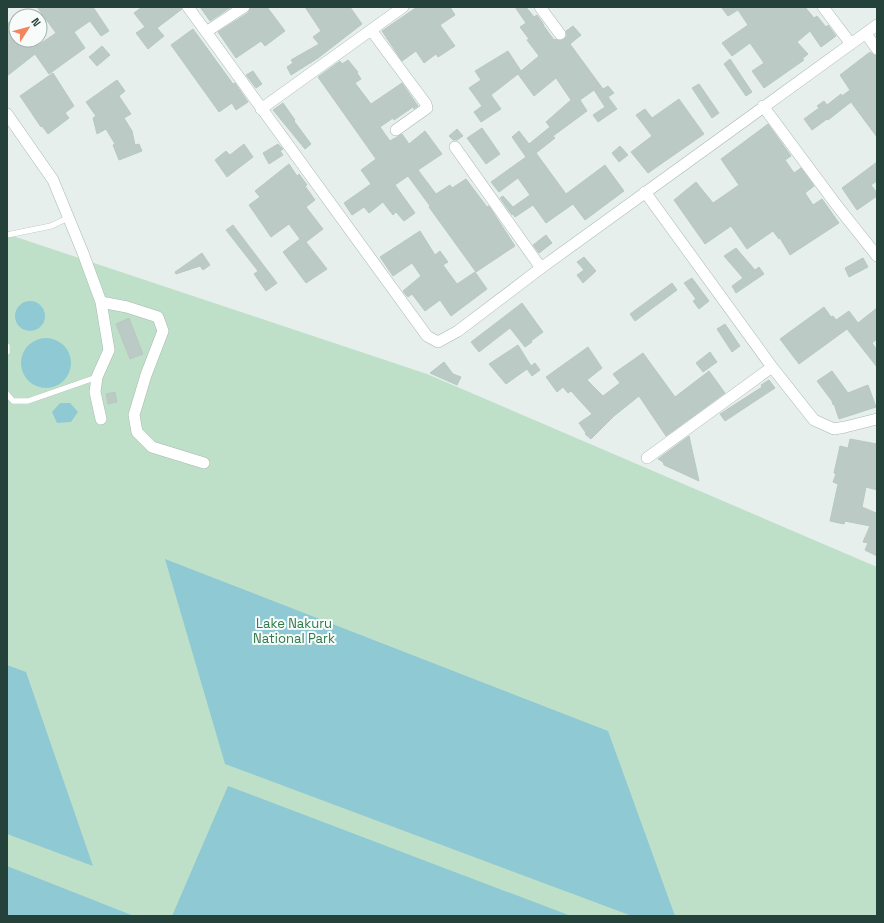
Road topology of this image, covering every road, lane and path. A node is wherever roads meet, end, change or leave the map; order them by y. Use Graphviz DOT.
graph roads {
  1 [pos="188,7"];
  2 [pos="244,7"];
  3 [pos="403,7"];
  4 [pos="540,7"];
  5 [pos="823,7"];
  6 [pos="877,25"];
  7 [pos="371,30"];
  8 [pos="206,32"];
  9 [pos="560,34"];
  10 [pos="866,34"];
  11 [pos="851,44"];
  12 [pos="877,49"];
  13 [pos="764,106"];
  14 [pos="261,109"];
  15 [pos="7,114"];
  16 [pos="396,130"];
  17 [pos="455,147"];
  18 [pos="646,192"];
  19 [pos="68,218"];
  20 [pos="7,235"];
  21 [pos="877,256"];
  22 [pos="541,268"];
  23 [pos="101,302"];
  24 [pos="7,346"];
  25 [pos="7,352"];
  26 [pos="772,367"];
  27 [pos="97,377"];
  28 [pos="7,394"];
  29 [pos="101,419"];
  30 [pos="877,419"];
  31 [pos="647,458"];
  32 [pos="204,463"];
  1 -- 8 [label="street"];
  2 -- 8 [label="street"];
  3 -- 7 [label="street"];
  4 -- 9 [label="street"];
  5 -- 11 [label="street"];
  6 -- 10 [label="street"];
  7 -- 14 [label="street"];
  7 -- 16 [label="street"];
  8 -- 14 [label="street"];
  10 -- 11 [label="street"];
  10 -- 12 [label="street"];
  11 -- 13 [label="street"];
  13 -- 18 [label="street"];
  13 -- 21 [label="street"];
  14 -- 22 [label="street"];
  15 -- 19 [label="street"];
  17 -- 22 [label="street"];
  18 -- 22 [label="street"];
  18 -- 26 [label="street"];
  19 -- 20 [label="lane"];
  19 -- 23 [label="street"];
  23 -- 27 [label="street"];
  23 -- 32 [label="street"];
  24 -- 25 [label="lane"];
  26 -- 30 [label="street"];
  26 -- 31 [label="street"];
  27 -- 28 [label="lane"];
  27 -- 29 [label="street"];
}
